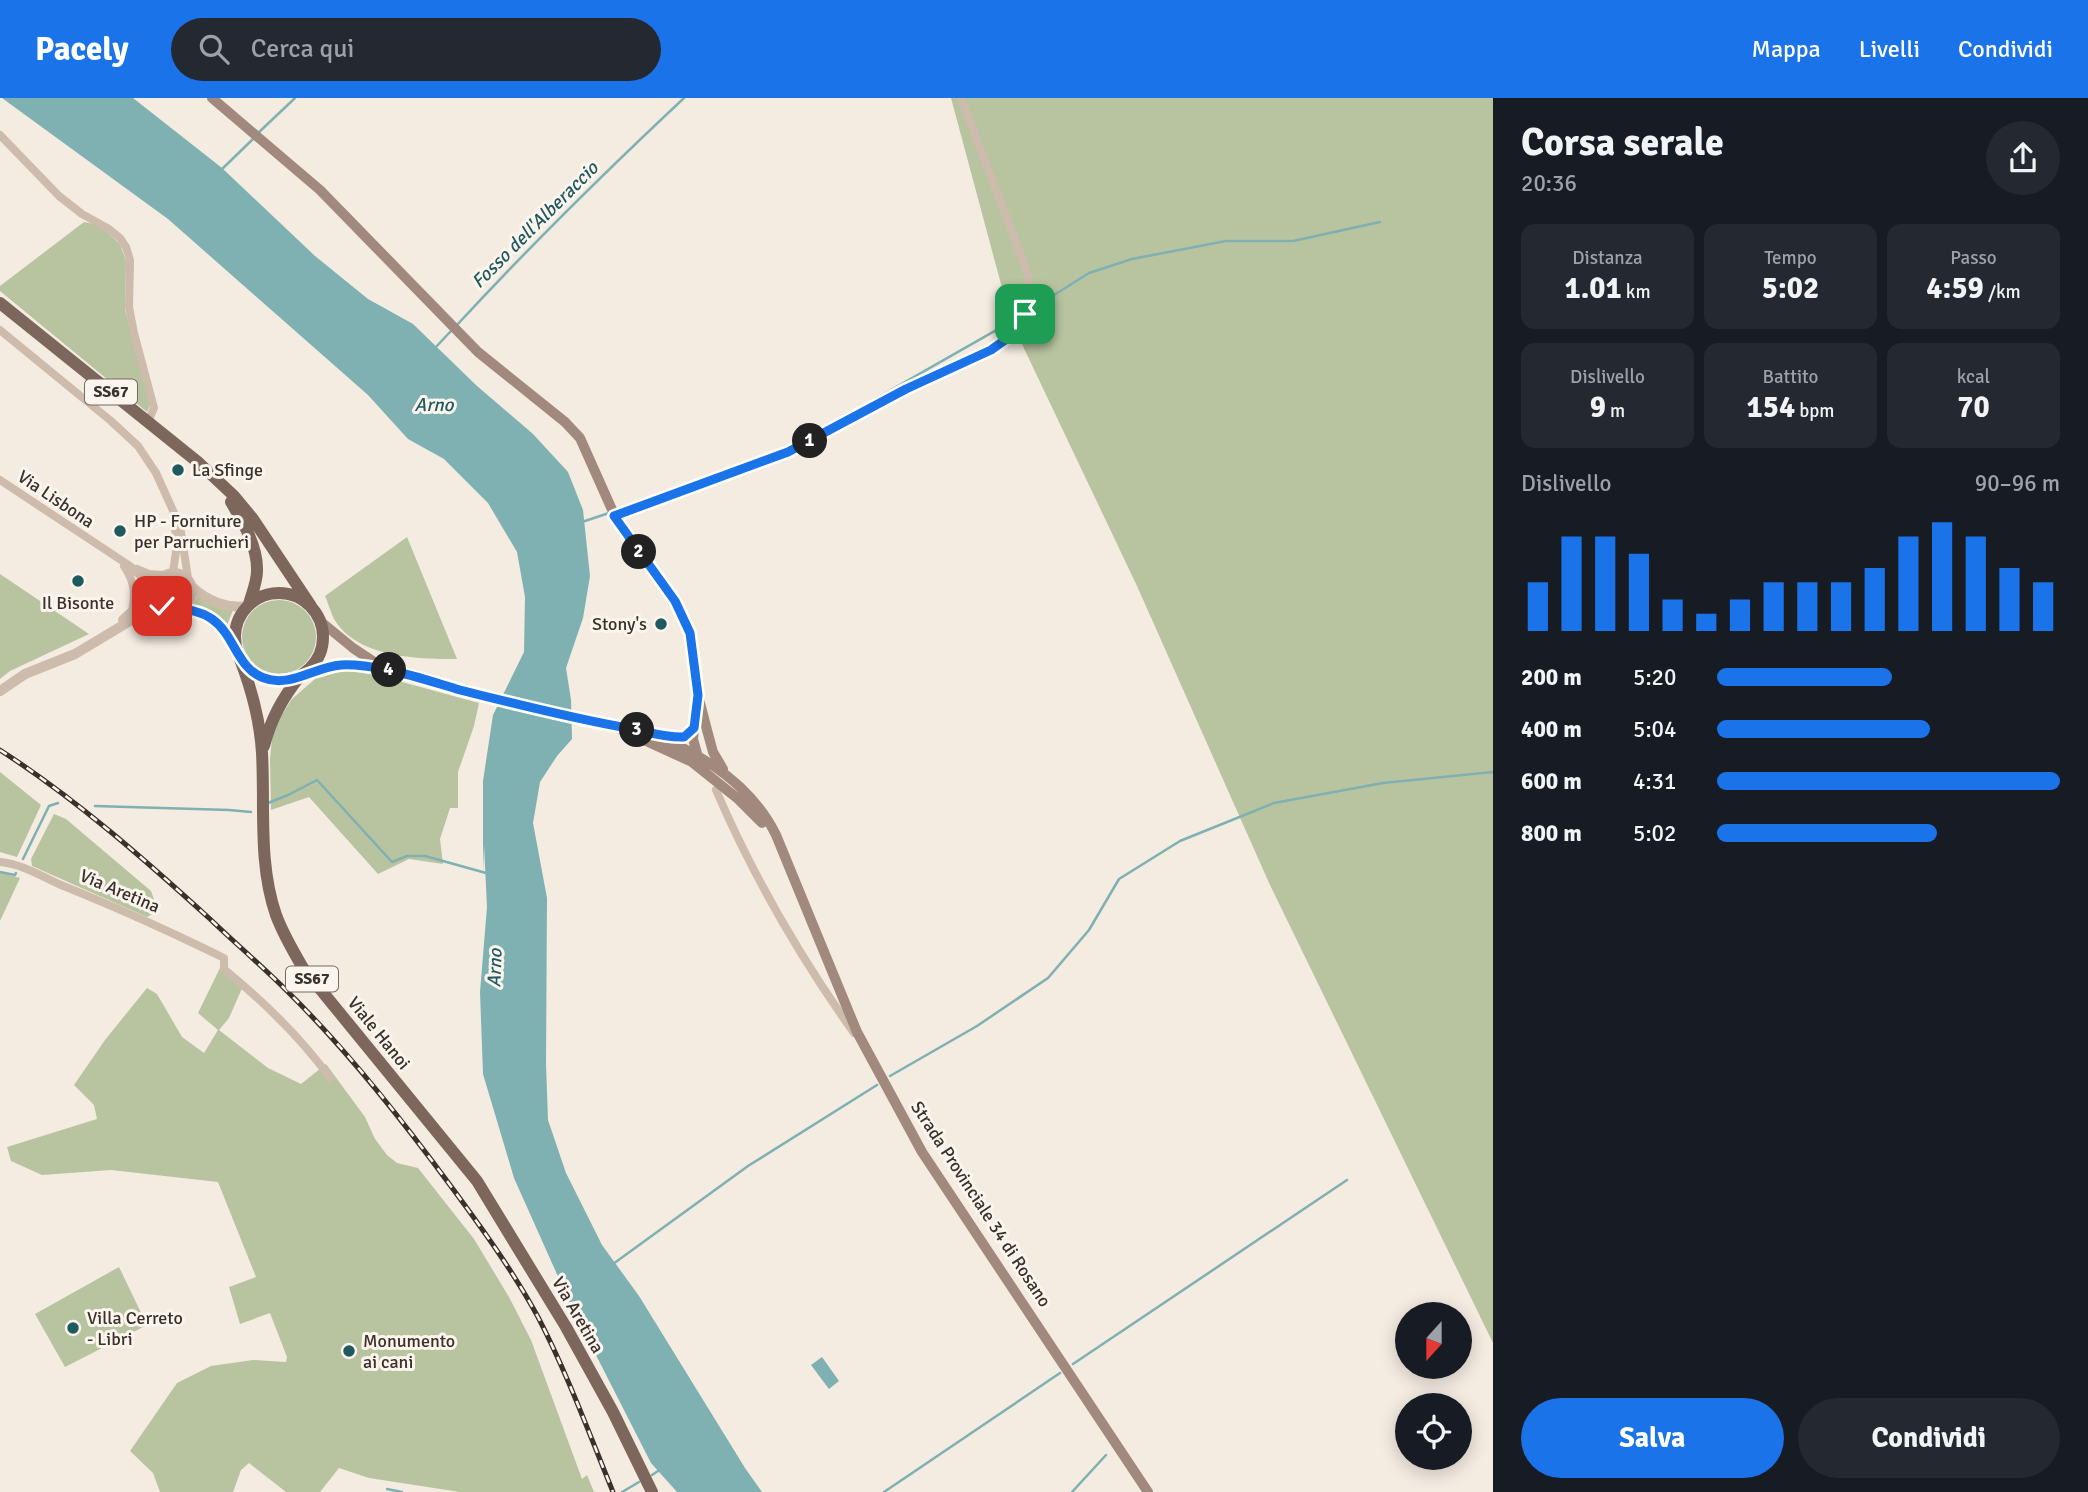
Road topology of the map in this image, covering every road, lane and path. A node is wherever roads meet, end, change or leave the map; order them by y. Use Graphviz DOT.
graph roads {
  1 [pos="212,98"];
  2 [pos="961,98"];
  3 [pos="0,135"];
  4 [pos="0,303"];
  5 [pos="0,330"];
  6 [pos="148,422"];
  7 [pos="0,480"];
  8 [pos="220,484"];
  9 [pos="173,510"];
  10 [pos="614,516"];
  11 [pos="120,561"];
  12 [pos="130,566"];
  13 [pos="169,574"];
  14 [pos="190,583"];
  15 [pos="156,590"];
  16 [pos="248,605"];
  17 [pos="311,606"];
  18 [pos="167,607"];
  19 [pos="181,607"];
  20 [pos="132,611"];
  21 [pos="320,621"];
  22 [pos="115,629"];
  23 [pos="239,654"];
  24 [pos="389,670"];
  25 [pos="301,676"];
  26 [pos="0,691"];
  27 [pos="698,695"];
  28 [pos="610,725"];
  29 [pos="694,728"];
  30 [pos="707,730"];
  31 [pos="647,732"];
  32 [pos="672,752"];
  33 [pos="262,753"];
  34 [pos="696,754"];
  35 [pos="712,777"];
  36 [pos="738,787"];
  37 [pos="716,790"];
  38 [pos="779,844"];
  39 [pos="0,862"];
  40 [pos="868,1052"];
  41 [pos="330,1079"];
  42 [pos="463,1162"];
  43 [pos="652,1492"];
  44 [pos="1148,1492"];
  1 -- 10 [label="main road"];
  2 -- 10 [label="street"];
  3 -- 6 [label="street"];
  4 -- 6 [label="main road, SS67"];
  5 -- 9 [label="street"];
  6 -- 8 [label="main road, SS67"];
  7 -- 11 [label="street, Via Lisbona"];
  8 -- 16 [label="main road, SS67"];
  8 -- 17 [label="main road, SS67"];
  9 -- 13 [label="street"];
  9 -- 14 [label="street"];
  10 -- 27 [label="main road"];
  11 -- 12 [label="street, Via Lisbona"];
  11 -- 20 [label="street"];
  12 -- 13 [label="street, Via Lisbona"];
  12 -- 15 [label="street, Via Lisbona"];
  13 -- 14 [label="street"];
  13 -- 15 [label="street"];
  14 -- 16 [label="street"];
  14 -- 19 [label="street"];
  15 -- 18 [label="street"];
  15 -- 20 [label="street"];
  16 -- 17 [label="main road"];
  16 -- 23 [label="main road, Viale Hanoi"];
  17 -- 21 [label="main road"];
  18 -- 19 [label="street, Viale Hanoi"];
  18 -- 22 [label="street"];
  19 -- 23 [label="street, Viale Hanoi"];
  20 -- 22 [label="street"];
  21 -- 24 [label="main road, Strada Provinciale 34 di Rosano"];
  21 -- 25 [label="main road, Viale Hanoi"];
  22 -- 26 [label="street"];
  23 -- 25 [label="main road, Viale Hanoi"];
  23 -- 33 [label="main road, Viale Hanoi / SS67"];
  24 -- 25 [label="main road, Strada Provinciale 34 di Rosano"];
  24 -- 28 [label="main road, Strada Provinciale 34 di Rosano"];
  25 -- 33 [label="main road, Viale Hanoi / SS67"];
  27 -- 29 [label="main road"];
  27 -- 30 [label="main road"];
  28 -- 31 [label="main road, Strada Provinciale 34 di Rosano"];
  28 -- 32 [label="main road, Strada Provinciale 34 di Rosano"];
  29 -- 31 [label="main road"];
  29 -- 34 [label="main road"];
  30 -- 34 [label="main road"];
  30 -- 36 [label="main road"];
  31 -- 34 [label="main road, Strada Provinciale 34 di Rosano"];
  32 -- 34 [label="main road"];
  32 -- 35 [label="main road, Strada Provinciale 34 di Rosano"];
  33 -- 42 [label="main road, Viale Hanoi / SS67"];
  34 -- 35 [label="main road"];
  34 -- 36 [label="main road, Strada Provinciale 34 di Rosano"];
  35 -- 38 [label="main road, Strada Provinciale 34 di Rosano"];
  36 -- 38 [label="main road, Strada Provinciale 34 di Rosano"];
  37 -- 40 [label="street"];
  38 -- 40 [label="main road, Strada Provinciale 34 di Rosano"];
  39 -- 41 [label="street, Via Aretina"];
  40 -- 44 [label="main road, Strada Provinciale 34 di Rosano"];
  42 -- 43 [label="main road, Via Aretina / SS67"];
}
